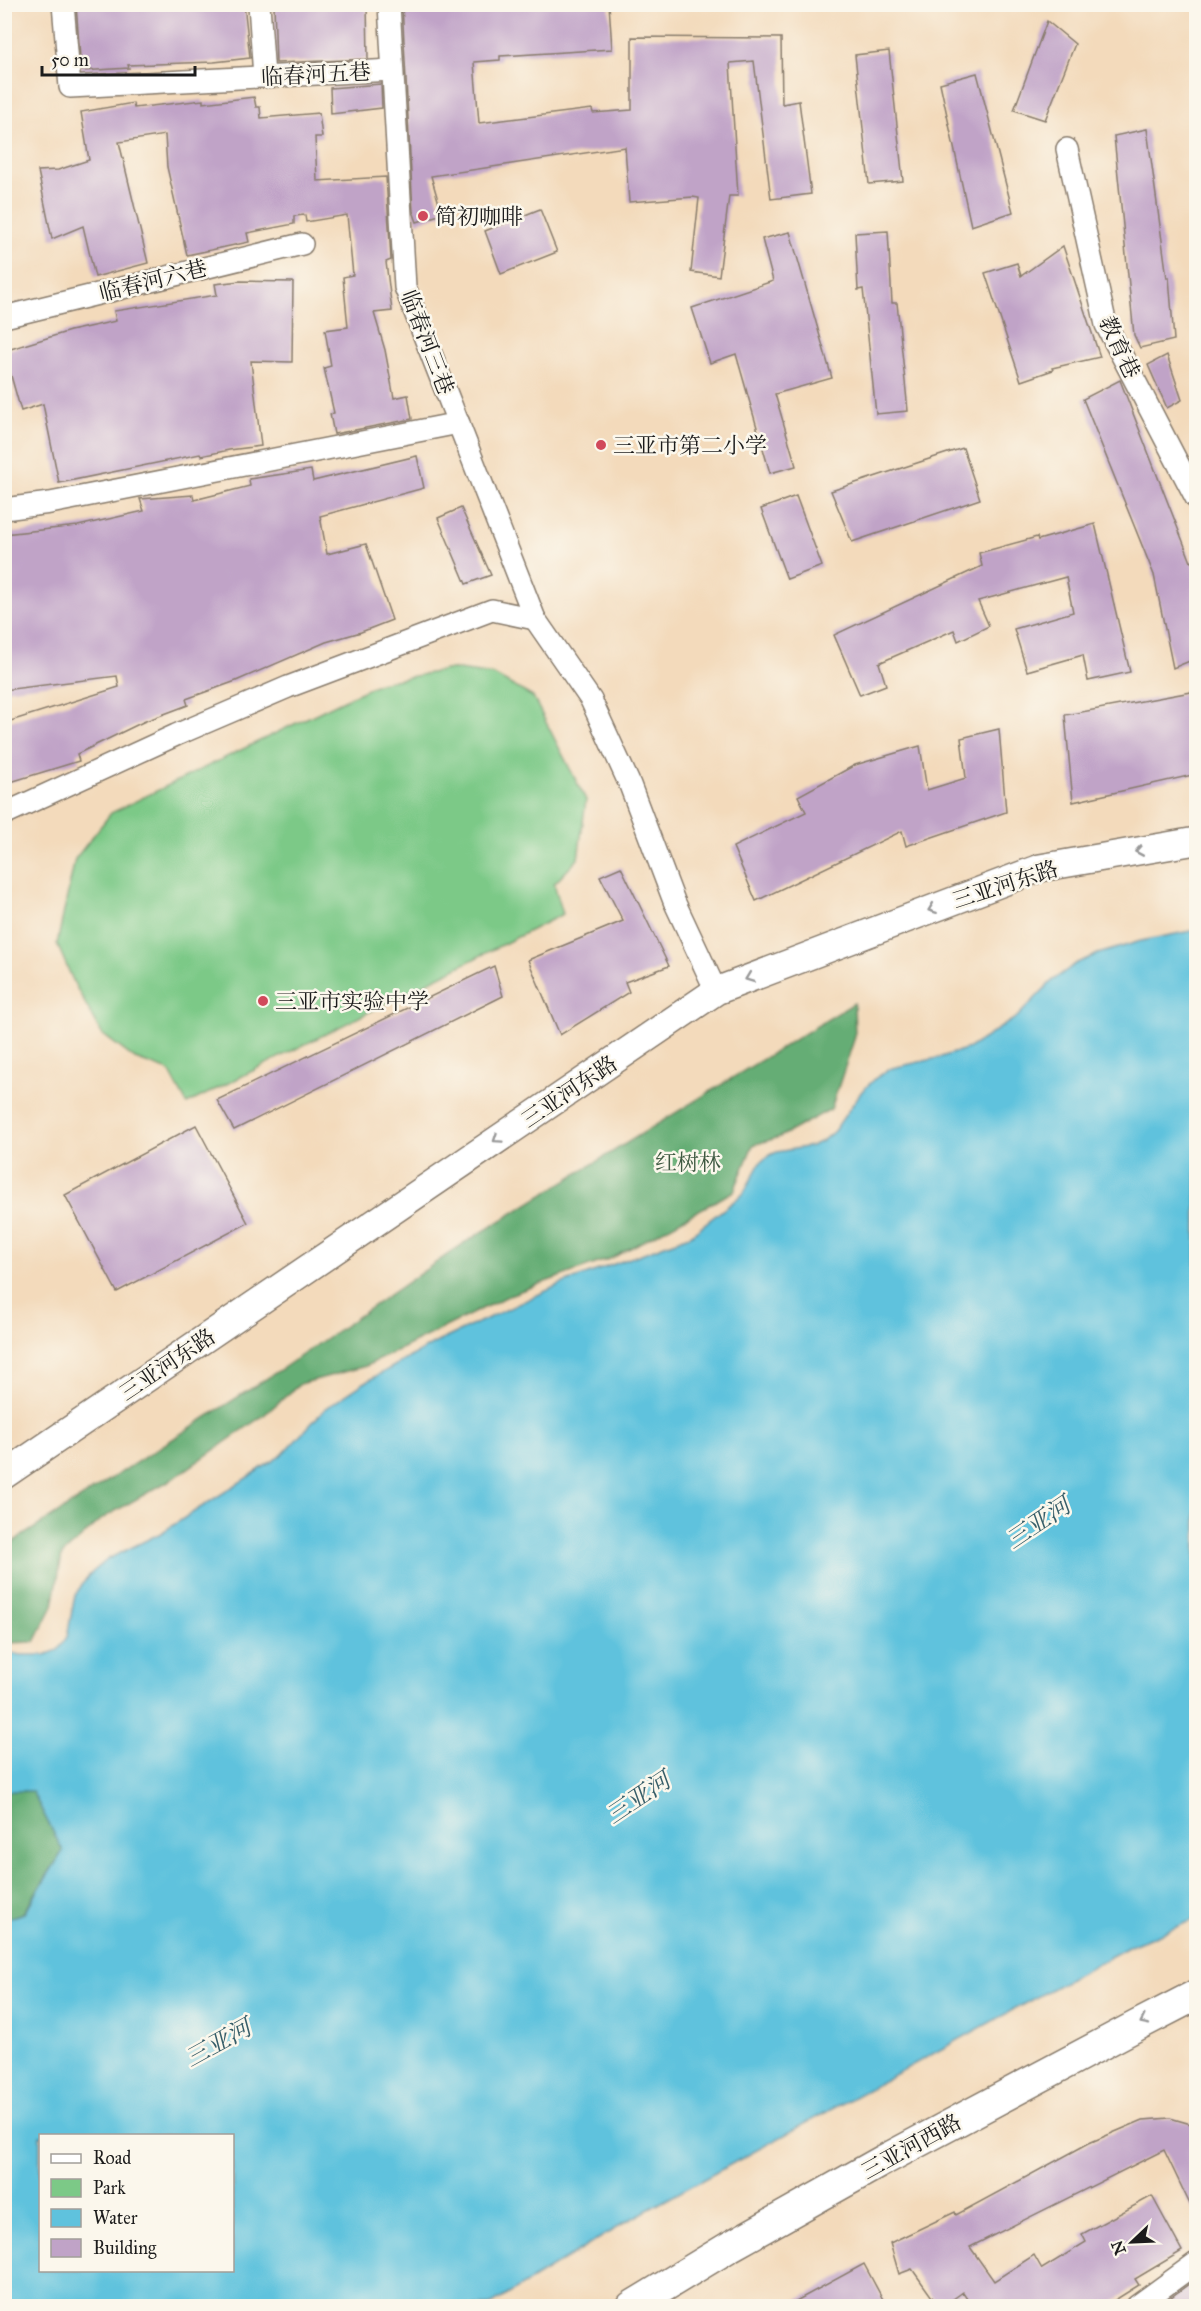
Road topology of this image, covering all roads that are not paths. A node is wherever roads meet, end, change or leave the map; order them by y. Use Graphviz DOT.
graph roads {
  1 [pos="63,4"];
  2 [pos="259,4"];
  3 [pos="389,4"];
  4 [pos="392,70"];
  5 [pos="264,77"];
  6 [pos="1067,149"];
  7 [pos="302,244"];
  8 [pos="4,317"];
  9 [pos="459,423"];
  10 [pos="1197,498"];
  11 [pos="4,509"];
  12 [pos="536,619"];
  13 [pos="4,814"];
  14 [pos="1197,841"];
  15 [pos="716,991"];
  16 [pos="4,1475"];
  17 [pos="1197,1995"];
  18 [pos="1197,2016"];
  19 [pos="1197,2263"];
  20 [pos="632,2307"];
  21 [pos="659,2307"];
  22 [pos="1137,2307"];
  1 -- 5 [label="street, 临春河五巷"];
  2 -- 5 [label="street"];
  3 -- 4 [label="street, 临春河三巷"];
  4 -- 5 [label="street, 临春河五巷"];
  4 -- 9 [label="street, 临春河三巷"];
  6 -- 10 [label="street, 教育巷"];
  7 -- 8 [label="street, 临春河六巷"];
  9 -- 11 [label="street"];
  9 -- 12 [label="street, 临春河三巷"];
  12 -- 13 [label="street"];
  12 -- 15 [label="street, 临春河三巷"];
  14 -- 15 [label="street, 三亚河东路, one-way"];
  15 -- 16 [label="street, 三亚河东路, one-way"];
  17 -- 20 [label="main road, 三亚河西路, one-way"];
  18 -- 21 [label="main road, 三亚河西路"];
  19 -- 22 [label="street"];
}
